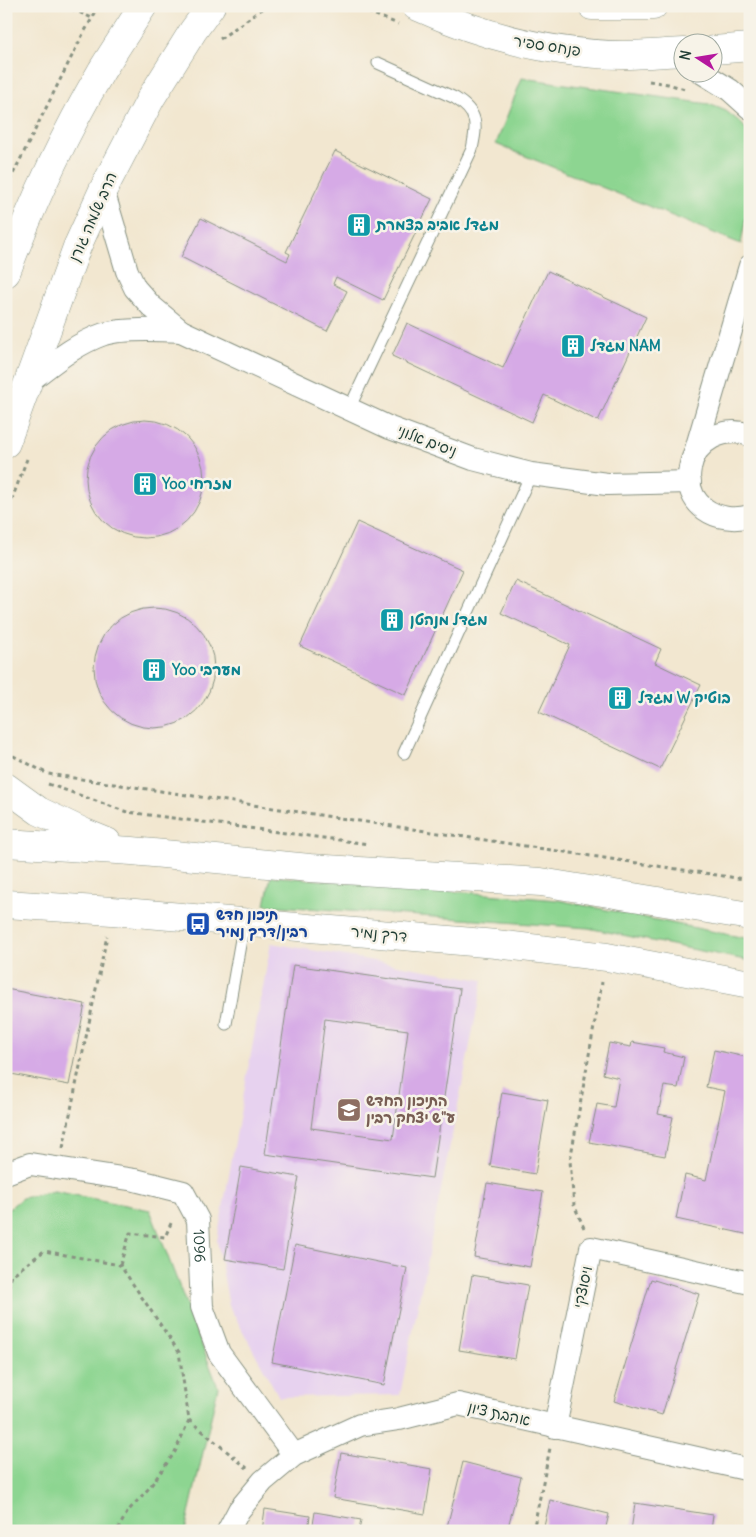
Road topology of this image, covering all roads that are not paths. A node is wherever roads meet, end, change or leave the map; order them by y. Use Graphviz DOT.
graph roads {
  1 [pos="143,6"];
  2 [pos="211,6"];
  3 [pos="222,6"];
  4 [pos="416,6"];
  5 [pos="592,6"];
  6 [pos="653,6"];
  7 [pos="193,31"];
  8 [pos="750,47"];
  9 [pos="724,49"];
  10 [pos="674,53"];
  11 [pos="647,54"];
  12 [pos="674,62"];
  13 [pos="378,63"];
  14 [pos="717,82"];
  15 [pos="750,108"];
  16 [pos="103,190"];
  17 [pos="750,266"];
  18 [pos="6,273"];
  19 [pos="181,331"];
  20 [pos="28,382"];
  21 [pos="349,409"];
  22 [pos="750,435"];
  23 [pos="6,443"];
  24 [pos="694,456"];
  25 [pos="530,474"];
  26 [pos="690,482"];
  27 [pos="750,516"];
  28 [pos="404,753"];
  29 [pos="6,787"];
  30 [pos="6,843"];
  31 [pos="132,851"];
  32 [pos="6,904"];
  33 [pos="750,916"];
  34 [pos="244,922"];
  35 [pos="750,984"];
  36 [pos="226,1024"];
  37 [pos="6,1173"];
  38 [pos="750,1283"];
  39 [pos="554,1428"];
  40 [pos="294,1455"];
  41 [pos="750,1470"];
  42 [pos="228,1531"];
  1 -- 18 [label="main road"];
  2 -- 7 [label="main road, הרב שלמה גורן"];
  3 -- 7 [label="main road"];
  4 -- 11 [label="main road, פנחס ספיר"];
  5 -- 6 [label="main road"];
  7 -- 16 [label="main road, הרב שלמה גורן"];
  8 -- 9 [label="main road"];
  10 -- 11 [label="main road, פנחס ספיר"];
  11 -- 12 [label="street"];
  13 -- 21 [label="lane"];
  14 -- 15 [label="street"];
  16 -- 19 [label="street, ניסים אלוני"];
  16 -- 20 [label="main road, הרב שלמה גורן"];
  17 -- 24 [label="street"];
  19 -- 20 [label="street, ניסים אלוני"];
  19 -- 21 [label="street, ניסים אלוני"];
  20 -- 23 [label="main road, הרב שלמה גורן"];
  21 -- 25 [label="street, ניסים אלוני"];
  22 -- 24 [label="street"];
  24 -- 26 [label="street"];
  25 -- 26 [label="street, ניסים אלוני"];
  25 -- 28 [label="lane"];
  26 -- 27 [label="street"];
  29 -- 31 [label="main road"];
  30 -- 31 [label="main road"];
  31 -- 33 [label="main road"];
  32 -- 34 [label="main road, דרך נמיר"];
  34 -- 35 [label="main road, דרך נמיר"];
  34 -- 36 [label="lane"];
  37 -- 40 [label="street, 1096"];
  38 -- 39 [label="street, ויסוצקי"];
  39 -- 40 [label="street, אהבת ציון"];
  39 -- 41 [label="street, אהבת ציון"];
  40 -- 42 [label="street, אהבת ציון"];
}
